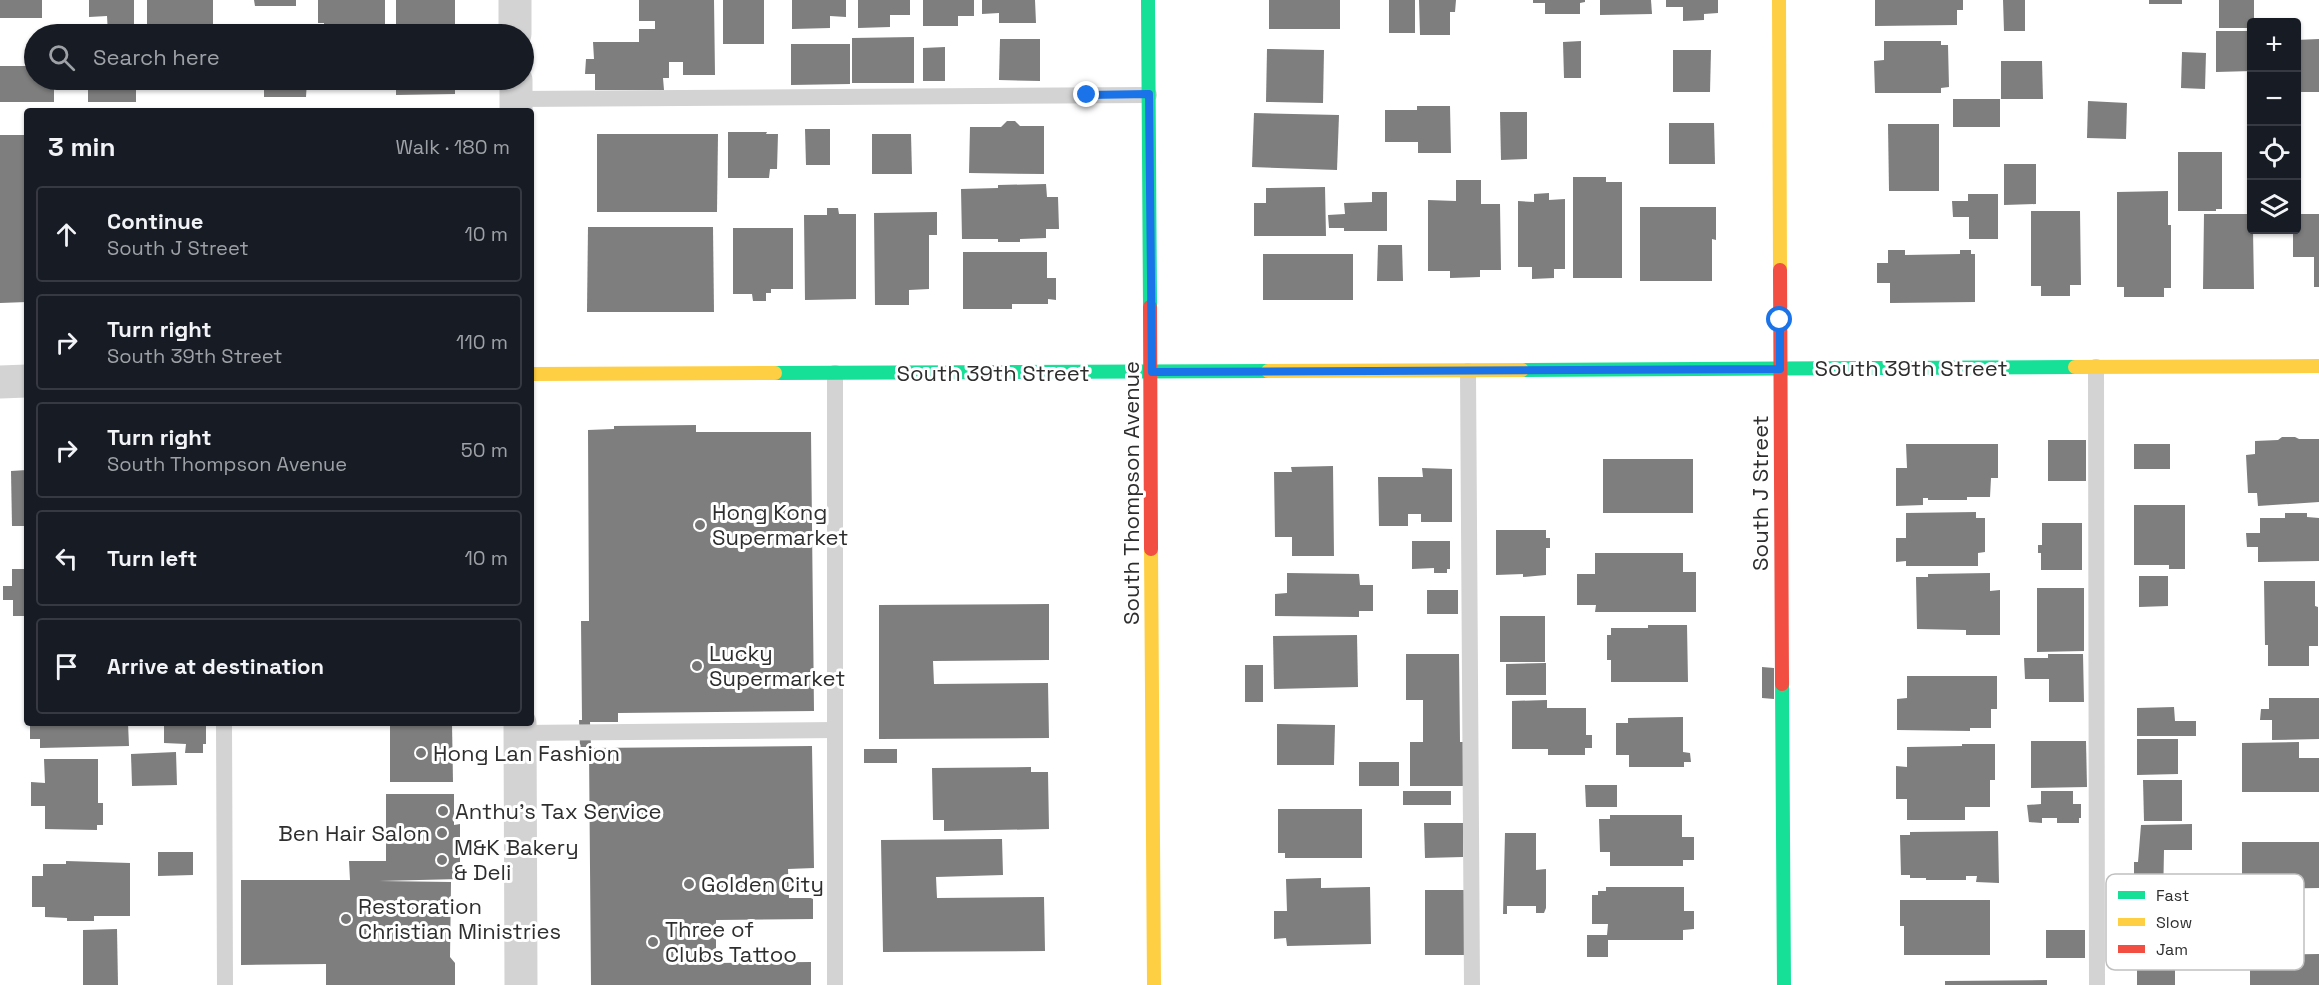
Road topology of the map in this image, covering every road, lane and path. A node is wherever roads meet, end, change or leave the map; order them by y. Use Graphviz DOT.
graph roads {
  1 [pos="515,0"];
  2 [pos="1148,0"];
  3 [pos="1779,0"];
  4 [pos="516,24"];
  5 [pos="1149,94"];
  6 [pos="516,96"];
  7 [pos="2319,366"];
  8 [pos="2096,367"];
  9 [pos="1780,369"];
  10 [pos="1468,371"];
  11 [pos="1152,372"];
  12 [pos="835,373"];
  13 [pos="534,374"];
  14 [pos="24,381"];
  15 [pos="0,382"];
  16 [pos="224,726"];
  17 [pos="520,728"];
  18 [pos="835,730"];
  19 [pos="225,985"];
  20 [pos="521,985"];
  21 [pos="835,985"];
  22 [pos="1154,985"];
  23 [pos="1472,985"];
  24 [pos="1784,985"];
  25 [pos="2097,985"];
  1 -- 4 [label="street"];
  2 -- 5 [label="street, South Thompson Avenue"];
  3 -- 9 [label="street, South J Street"];
  5 -- 6 [label="lane"];
  5 -- 11 [label="street, South Thompson Avenue"];
  7 -- 8 [label="street, South 39th Street"];
  8 -- 9 [label="street, South 39th Street"];
  8 -- 25 [label="lane"];
  9 -- 10 [label="street, South 39th Street"];
  9 -- 24 [label="street, South J Street"];
  10 -- 11 [label="street, South 39th Street"];
  10 -- 23 [label="lane"];
  11 -- 12 [label="street, South 39th Street"];
  11 -- 22 [label="street, South Thompson Avenue"];
  12 -- 13 [label="street, South 39th Street"];
  12 -- 18 [label="lane"];
  14 -- 15 [label="street"];
  16 -- 19 [label="lane"];
  17 -- 18 [label="lane"];
  17 -- 20 [label="street"];
  18 -- 21 [label="lane"];
}
